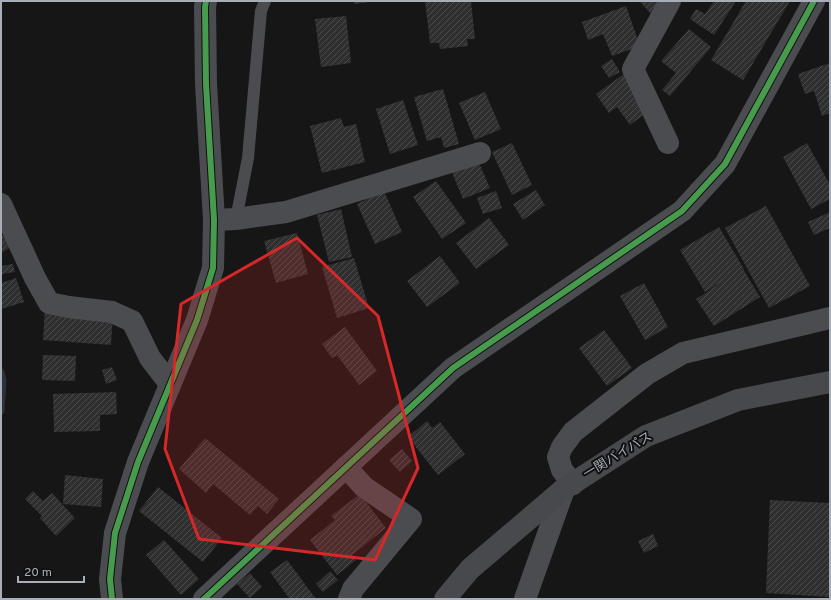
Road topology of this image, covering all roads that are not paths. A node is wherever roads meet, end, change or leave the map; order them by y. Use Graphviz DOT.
graph roads {
  1 [pos="206,1"];
  2 [pos="264,1"];
  3 [pos="670,1"];
  4 [pos="814,1"];
  5 [pos="668,143"];
  6 [pos="480,153"];
  7 [pos="1,204"];
  8 [pos="236,219"];
  9 [pos="214,220"];
  10 [pos="830,318"];
  11 [pos="830,382"];
  12 [pos="170,384"];
  13 [pos="346,467"];
  14 [pos="569,486"];
  15 [pos="112,599"];
  16 [pos="204,599"];
  17 [pos="349,599"];
  18 [pos="445,599"];
  19 [pos="526,599"];
  1 -- 9 [label="street"];
  2 -- 8 [label="lane"];
  3 -- 5 [label="street"];
  4 -- 13 [label="street"];
  6 -- 8 [label="street"];
  7 -- 12 [label="street"];
  8 -- 9 [label="street"];
  9 -- 12 [label="street"];
  10 -- 14 [label="street"];
  11 -- 14 [label="highway, 一関バイパス"];
  12 -- 15 [label="street"];
  13 -- 16 [label="street"];
  13 -- 17 [label="street"];
  14 -- 18 [label="highway, 一関バイパス"];
  14 -- 19 [label="street"];
}
